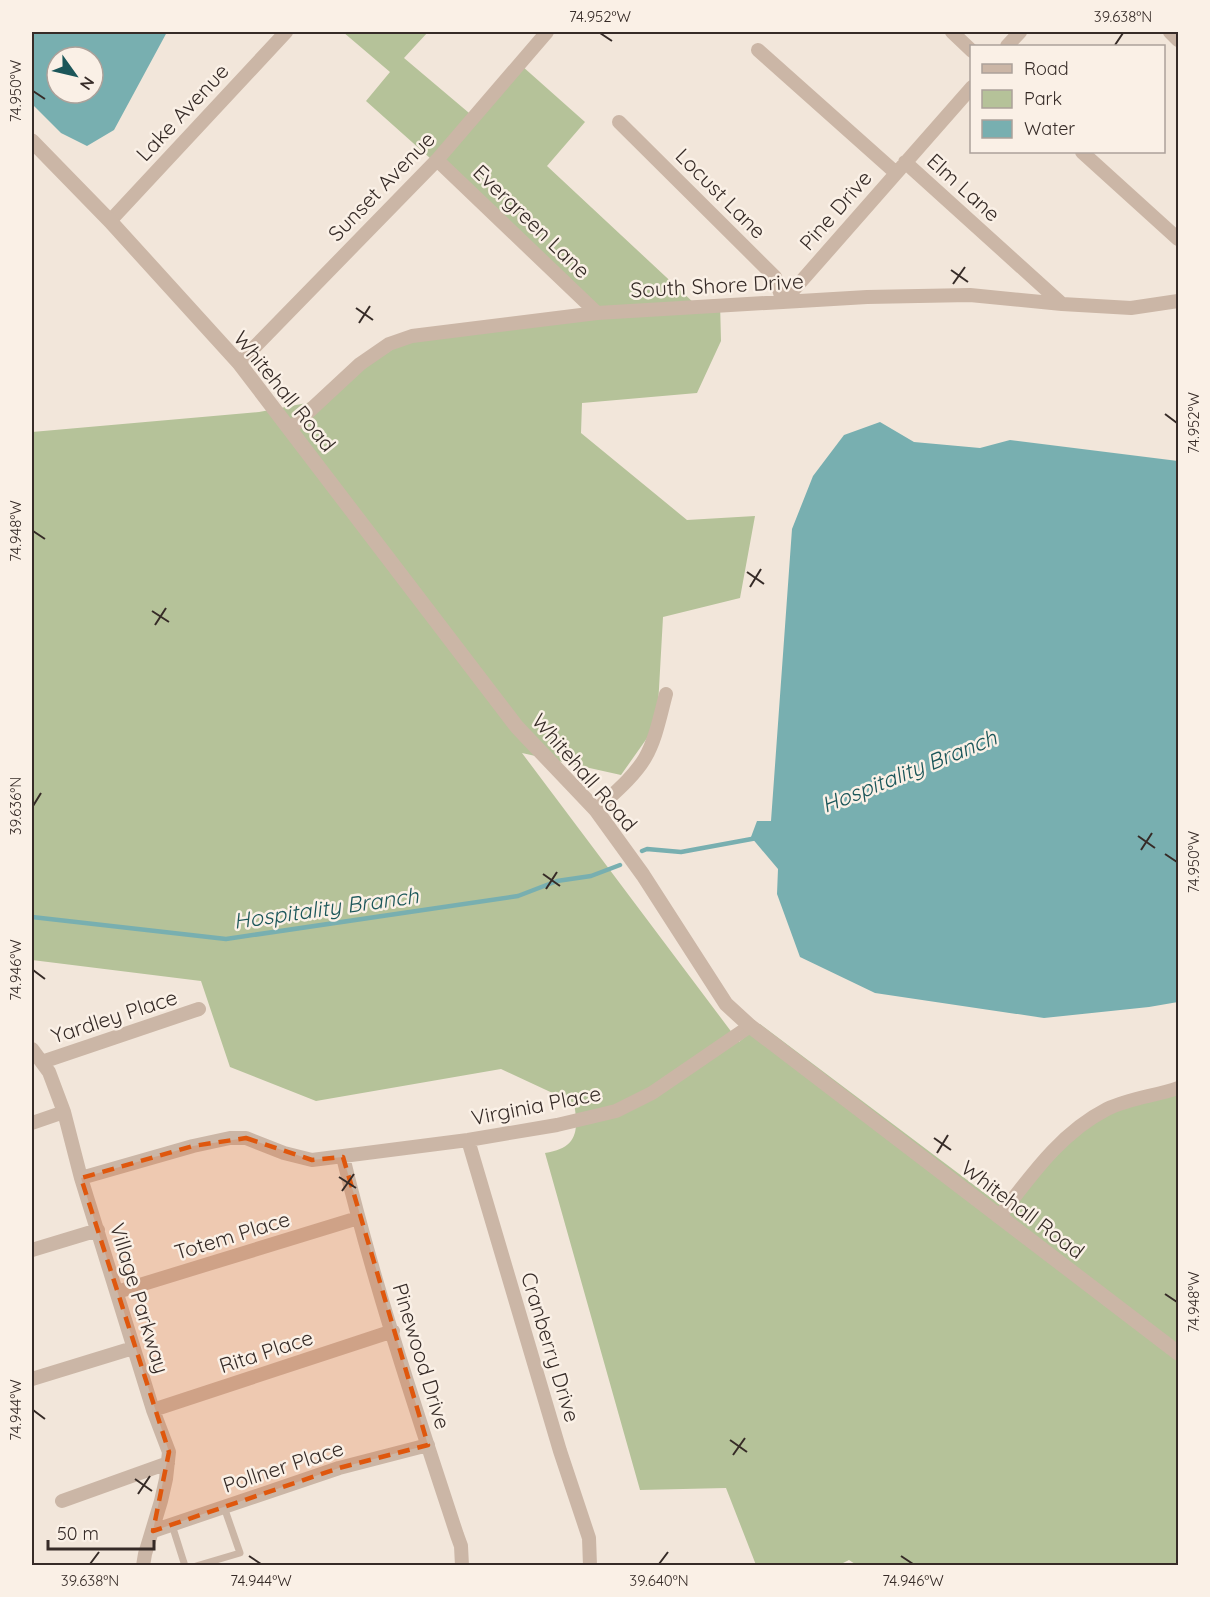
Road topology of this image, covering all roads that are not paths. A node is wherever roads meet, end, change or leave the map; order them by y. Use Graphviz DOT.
graph roads {
  1 [pos="286,32"];
  2 [pos="547,32"];
  3 [pos="952,32"];
  4 [pos="1020,32"];
  5 [pos="1170,32"];
  6 [pos="1179,40"];
  7 [pos="1008,45"];
  8 [pos="970,49"];
  9 [pos="758,50"];
  10 [pos="970,89"];
  11 [pos="619,122"];
  12 [pos="32,141"];
  13 [pos="1083,153"];
  14 [pos="437,160"];
  15 [pos="900,167"];
  16 [pos="110,221"];
  17 [pos="1179,238"];
  18 [pos="1179,301"];
  19 [pos="783,302"];
  20 [pos="1062,304"];
  21 [pos="597,313"];
  22 [pos="239,363"];
  23 [pos="290,429"];
  24 [pos="666,694"];
  25 [pos="596,810"];
  26 [pos="199,1009"];
  27 [pos="750,1026"];
  28 [pos="32,1049"];
  29 [pos="42,1062"];
  30 [pos="1179,1088"];
  31 [pos="64,1112"];
  32 [pos="32,1123"];
  33 [pos="468,1140"];
  34 [pos="343,1157"];
  35 [pos="81,1178"];
  36 [pos="999,1217"];
  37 [pos="358,1218"];
  38 [pos="98,1230"];
  39 [pos="32,1250"];
  40 [pos="117,1292"];
  41 [pos="393,1331"];
  42 [pos="133,1348"];
  43 [pos="1179,1353"];
  44 [pos="32,1379"];
  45 [pos="153,1410"];
  46 [pos="428,1445"];
  47 [pos="168,1463"];
  48 [pos="62,1501"];
  49 [pos="224,1507"];
  50 [pos="172,1525"];
  51 [pos="153,1531"];
  52 [pos="143,1566"];
  53 [pos="185,1566"];
  54 [pos="196,1566"];
  55 [pos="462,1566"];
  56 [pos="590,1566"];
  1 -- 16 [label="street, Lake Avenue"];
  2 -- 14 [label="street, Sunset Avenue"];
  3 -- 8 [label="street"];
  4 -- 7 [label="street"];
  5 -- 6 [label="street"];
  9 -- 15 [label="street, Elm Lane"];
  10 -- 15 [label="street, Pine Drive"];
  11 -- 19 [label="street, Locust Lane"];
  12 -- 16 [label="street, Whitehall Road"];
  13 -- 17 [label="street"];
  14 -- 21 [label="street, Evergreen Lane"];
  14 -- 22 [label="street, Sunset Avenue"];
  15 -- 19 [label="street, Pine Drive"];
  15 -- 20 [label="street, Elm Lane"];
  16 -- 22 [label="street, Whitehall Road"];
  18 -- 20 [label="street, South Shore Drive"];
  19 -- 20 [label="street, South Shore Drive"];
  19 -- 21 [label="street, South Shore Drive"];
  21 -- 23 [label="street, South Shore Drive"];
  22 -- 23 [label="street, Whitehall Road"];
  23 -- 25 [label="street, Whitehall Road"];
  24 -- 25 [label="street"];
  25 -- 27 [label="street, Whitehall Road"];
  26 -- 29 [label="street, Yardley Place"];
  27 -- 33 [label="street, Virginia Place"];
  27 -- 36 [label="street, Whitehall Road"];
  28 -- 29 [label="street, Village Parkway"];
  29 -- 31 [label="street, Village Parkway"];
  30 -- 36 [label="street"];
  31 -- 32 [label="street"];
  31 -- 35 [label="street, Village Parkway"];
  33 -- 34 [label="street, Virginia Place"];
  33 -- 56 [label="street, Cranberry Drive"];
  34 -- 35 [label="street, Virginia Place"];
  34 -- 37 [label="street, Pinewood Drive"];
  35 -- 38 [label="street, Village Parkway"];
  36 -- 43 [label="street, Whitehall Road"];
  37 -- 40 [label="street, Totem Place"];
  37 -- 41 [label="street, Pinewood Drive"];
  38 -- 39 [label="street"];
  38 -- 40 [label="street, Village Parkway"];
  40 -- 42 [label="street, Village Parkway"];
  41 -- 45 [label="street, Rita Place"];
  41 -- 46 [label="street, Pinewood Drive"];
  42 -- 44 [label="street"];
  42 -- 45 [label="street, Village Parkway"];
  45 -- 47 [label="street, Village Parkway"];
  46 -- 49 [label="street, Pollner Place"];
  46 -- 55 [label="street, Pinewood Drive"];
  47 -- 48 [label="street"];
  47 -- 51 [label="street, Village Parkway"];
  49 -- 50 [label="street, Pollner Place"];
  49 -- 54 [label="lane"];
  50 -- 51 [label="street, Pollner Place"];
  50 -- 53 [label="lane"];
  51 -- 52 [label="street, Village Parkway"];
}
